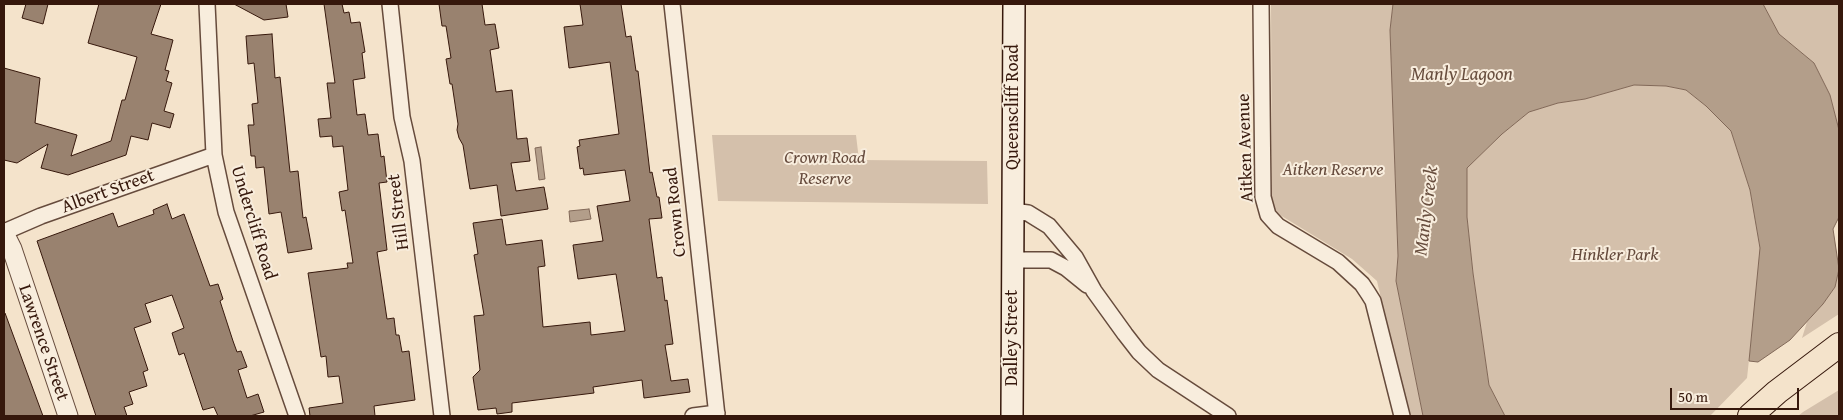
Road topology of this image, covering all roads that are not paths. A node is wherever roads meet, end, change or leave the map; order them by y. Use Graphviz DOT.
graph roads {
  1 [pos="207,4"];
  2 [pos="390,4"];
  3 [pos="672,4"];
  4 [pos="1014,4"];
  5 [pos="1261,4"];
  6 [pos="214,155"];
  7 [pos="1012,211"];
  8 [pos="5,235"];
  9 [pos="1012,260"];
  10 [pos="1094,291"];
  11 [pos="1839,345"];
  12 [pos="717,415"];
  13 [pos="68,416"];
  14 [pos="297,416"];
  15 [pos="442,416"];
  16 [pos="692,416"];
  17 [pos="1012,416"];
  18 [pos="1228,416"];
  19 [pos="1402,416"];
  20 [pos="1750,416"];
  1 -- 6 [label="street, Undercliff Road"];
  2 -- 15 [label="street, Hill Street"];
  3 -- 12 [label="street, Crown Road"];
  4 -- 7 [label="main road, Queenscliff Road"];
  5 -- 19 [label="street, Aitken Avenue"];
  6 -- 8 [label="street, Albert Street"];
  6 -- 14 [label="street, Undercliff Road"];
  7 -- 9 [label="main road, Queenscliff Road"];
  7 -- 10 [label="street"];
  8 -- 13 [label="street, Lawrence Street"];
  9 -- 10 [label="street"];
  9 -- 17 [label="main road, Dalley Street"];
  10 -- 18 [label="street"];
  11 -- 20 [label="main road"];
  12 -- 16 [label="street"];
}
